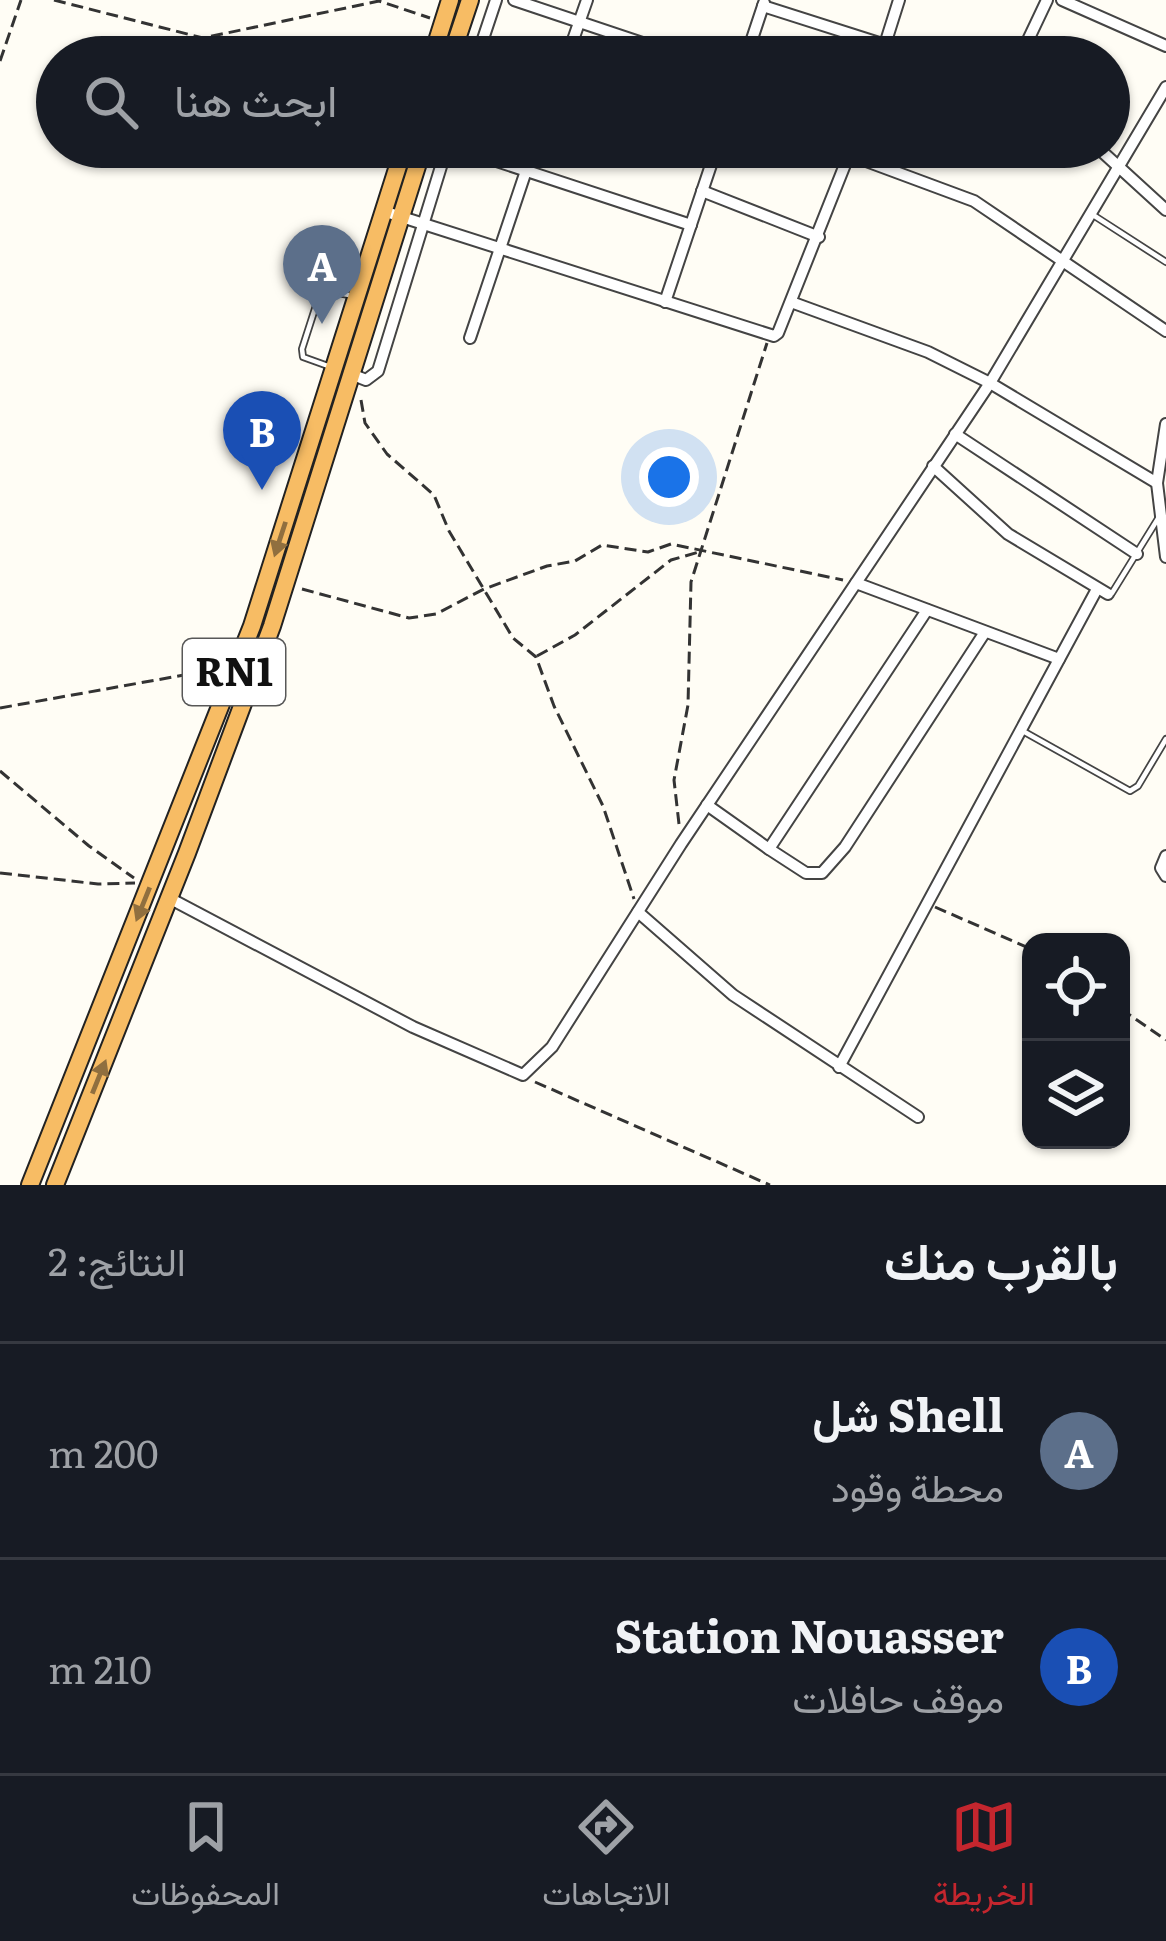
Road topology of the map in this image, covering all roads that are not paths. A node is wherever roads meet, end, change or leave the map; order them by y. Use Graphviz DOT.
graph roads {
  1 [pos="450,0"];
  2 [pos="470,0"];
  3 [pos="496,0"];
  4 [pos="514,0"];
  5 [pos="587,0"];
  6 [pos="899,0"];
  7 [pos="1047,0"];
  8 [pos="1061,0"];
  9 [pos="764,3"];
  10 [pos="580,22"];
  11 [pos="439,36"];
  12 [pos="459,36"];
  13 [pos="484,36"];
  14 [pos="575,36"];
  15 [pos="622,36"];
  16 [pos="753,36"];
  17 [pos="864,36"];
  18 [pos="887,36"];
  19 [pos="1030,36"];
  20 [pos="1166,46"];
  21 [pos="1164,94"];
  22 [pos="1130,149"];
  23 [pos="400,168"];
  24 [pos="413,168"];
  25 [pos="443,168"];
  26 [pos="519,168"];
  27 [pos="710,168"];
  28 [pos="845,168"];
  29 [pos="893,168"];
  30 [pos="1118,168"];
  31 [pos="1123,168"];
  32 [pos="526,170"];
  33 [pos="702,191"];
  34 [pos="1166,210"];
  35 [pos="1090,213"];
  36 [pos="392,214"];
  37 [pos="423,223"];
  38 [pos="691,225"];
  39 [pos="819,237"];
  40 [pos="500,249"];
  41 [pos="1061,260"];
  42 [pos="1166,262"];
  43 [pos="366,300"];
  44 [pos="665,302"];
  45 [pos="791,302"];
  46 [pos="1166,331"];
  47 [pos="470,338"];
  48 [pos="346,372"];
  49 [pos="990,383"];
  50 [pos="1166,424"];
  51 [pos="955,434"];
  52 [pos="932,466"];
  53 [pos="1157,483"];
  54 [pos="1159,517"];
  55 [pos="1137,554"];
  56 [pos="1166,557"];
  57 [pos="856,583"];
  58 [pos="1102,591"];
  59 [pos="927,610"];
  60 [pos="985,632"];
  61 [pos="1058,659"];
  62 [pos="1021,730"];
  63 [pos="1166,739"];
  64 [pos="707,805"];
  65 [pos="769,849"];
  66 [pos="1166,856"];
  67 [pos="1166,877"];
  68 [pos="170,898"];
  69 [pos="638,912"];
  70 [pos="839,1067"];
  71 [pos="918,1117"];
  72 [pos="30,1185"];
  73 [pos="55,1185"];
  1 -- 11 [label="highway"];
  2 -- 12 [label="highway"];
  3 -- 13 [label="street"];
  4 -- 10 [label="street"];
  5 -- 10 [label="street"];
  6 -- 18 [label="street"];
  7 -- 19 [label="street"];
  8 -- 20 [label="street"];
  9 -- 16 [label="street"];
  9 -- 17 [label="street"];
  10 -- 14 [label="street"];
  10 -- 15 [label="street"];
  21 -- 22 [label="street"];
  23 -- 36 [label="highway, RN1"];
  24 -- 36 [label="highway, RN1"];
  25 -- 37 [label="street"];
  26 -- 32 [label="street"];
  27 -- 33 [label="street"];
  28 -- 39 [label="street"];
  29 -- 41 [label="street"];
  30 -- 35 [label="street"];
  31 -- 34 [label="street"];
  32 -- 38 [label="street"];
  32 -- 40 [label="street"];
  33 -- 38 [label="street"];
  33 -- 39 [label="street"];
  35 -- 41 [label="street"];
  35 -- 42 [label="lane"];
  36 -- 37 [label="street"];
  36 -- 43 [label="highway, RN1"];
  37 -- 40 [label="street"];
  37 -- 48 [label="street"];
  38 -- 44 [label="street"];
  39 -- 45 [label="street"];
  40 -- 44 [label="street"];
  40 -- 47 [label="street"];
  41 -- 46 [label="street"];
  41 -- 49 [label="street"];
  43 -- 48 [label="highway, RN1"];
  43 -- 48 [label="lane"];
  44 -- 45 [label="street"];
  45 -- 49 [label="street"];
  48 -- 68 [label="highway, RN1"];
  48 -- 72 [label="highway, RN1, one-way"];
  49 -- 51 [label="street"];
  49 -- 53 [label="street"];
  50 -- 53 [label="street"];
  51 -- 52 [label="street"];
  51 -- 55 [label="street"];
  52 -- 57 [label="street"];
  52 -- 58 [label="street"];
  53 -- 54 [label="street"];
  54 -- 55 [label="lane"];
  54 -- 56 [label="street"];
  55 -- 58 [label="lane"];
  57 -- 59 [label="street"];
  57 -- 64 [label="street"];
  58 -- 61 [label="street"];
  59 -- 60 [label="street"];
  59 -- 65 [label="street"];
  60 -- 61 [label="street"];
  60 -- 65 [label="street"];
  61 -- 62 [label="street"];
  62 -- 63 [label="lane"];
  62 -- 70 [label="street"];
  64 -- 65 [label="street"];
  64 -- 69 [label="street"];
  66 -- 67 [label="street"];
  68 -- 69 [label="street"];
  73 -- 68 [label="highway, RN1, one-way"];
  69 -- 70 [label="street"];
  70 -- 71 [label="street"];
}
